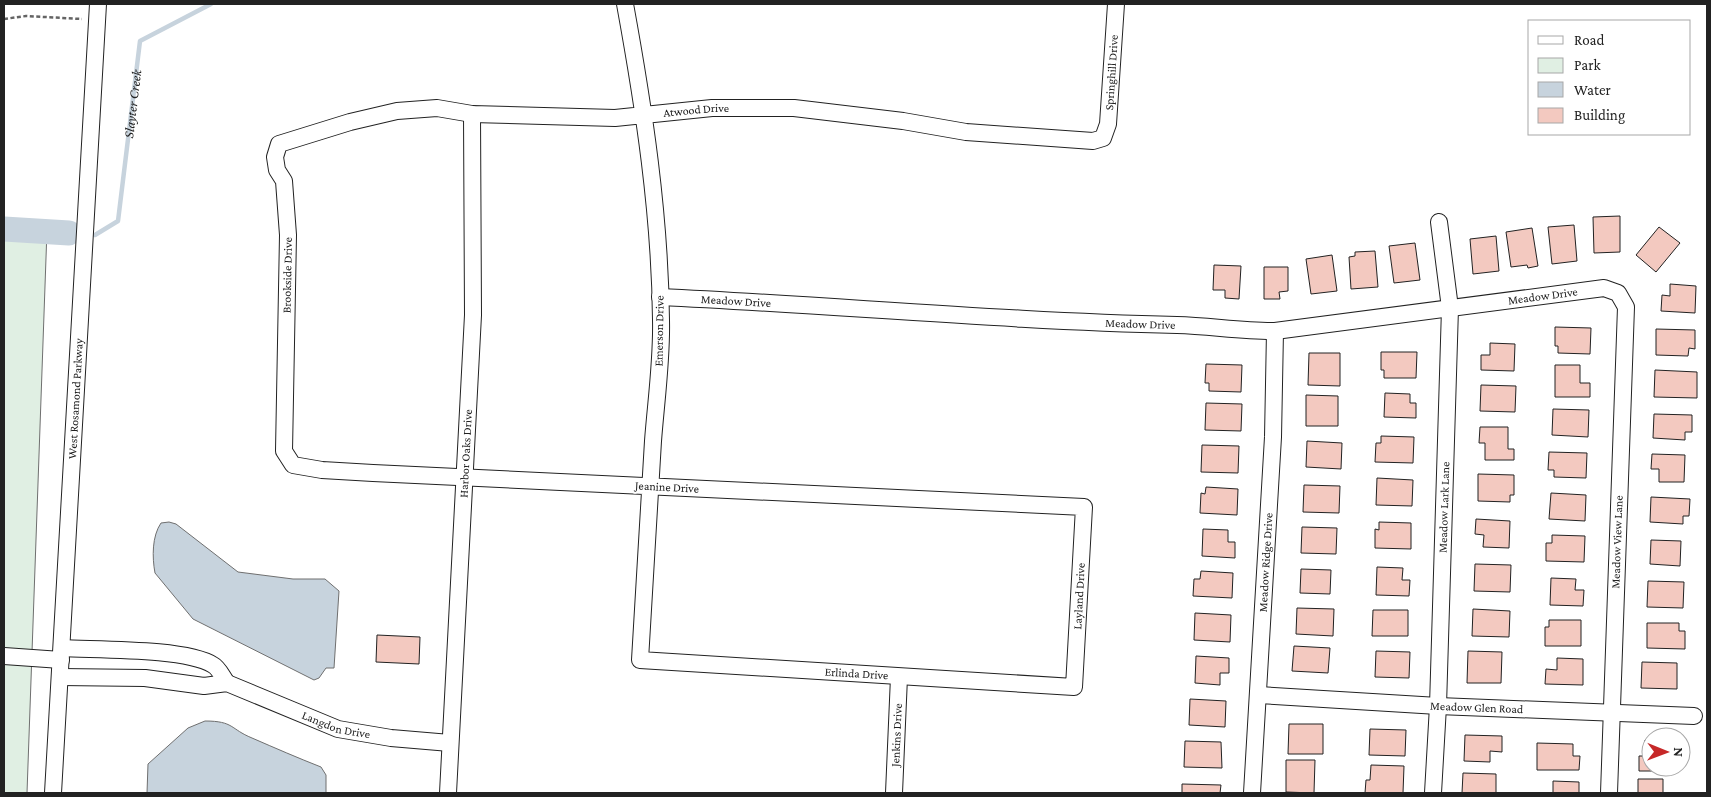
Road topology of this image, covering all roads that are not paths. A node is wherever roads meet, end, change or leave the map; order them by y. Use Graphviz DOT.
graph roads {
  1 [pos="98,4"];
  2 [pos="625,4"];
  3 [pos="1116,4"];
  4 [pos="472,114"];
  5 [pos="642,116"];
  6 [pos="1103,138"];
  7 [pos="292,140"];
  8 [pos="1439,222"];
  9 [pos="1618,293"];
  10 [pos="660,297"];
  11 [pos="1450,308"];
  12 [pos="1275,331"];
  13 [pos="284,424"];
  14 [pos="464,477"];
  15 [pos="650,486"];
  16 [pos="1084,506"];
  17 [pos="61,654"];
  18 [pos="4,656"];
  19 [pos="640,660"];
  20 [pos="60,677"];
  21 [pos="899,677"];
  22 [pos="227,684"];
  23 [pos="1074,687"];
  24 [pos="1258,695"];
  25 [pos="1438,706"];
  26 [pos="1611,712"];
  27 [pos="1694,716"];
  28 [pos="450,743"];
  29 [pos="53,793"];
  30 [pos="448,793"];
  31 [pos="894,793"];
  32 [pos="1252,793"];
  33 [pos="1433,793"];
  34 [pos="1608,793"];
  1 -- 17 [label="street, West Rosamond Parkway"];
  2 -- 5 [label="street, Emerson Drive"];
  3 -- 6 [label="street, Springhill Drive"];
  4 -- 5 [label="street, Atwood Drive"];
  4 -- 7 [label="street, Atwood Drive"];
  4 -- 14 [label="street, Harbor Oaks Drive"];
  5 -- 6 [label="street, Atwood Drive"];
  5 -- 10 [label="street, Emerson Drive"];
  7 -- 13 [label="street, Brookside Drive"];
  8 -- 11 [label="street, Meadow Lark Lane"];
  9 -- 11 [label="street, Meadow Drive"];
  9 -- 26 [label="street, Meadow View Lane"];
  10 -- 12 [label="street, Meadow Drive"];
  10 -- 15 [label="street, Emerson Drive"];
  11 -- 12 [label="street, Meadow Drive"];
  11 -- 25 [label="street, Meadow Lark Lane"];
  12 -- 24 [label="street, Meadow Ridge Drive"];
  13 -- 14 [label="street, Jeanine Drive"];
  14 -- 15 [label="street, Jeanine Drive"];
  14 -- 28 [label="street, Harbor Oaks Drive"];
  15 -- 16 [label="street, Jeanine Drive"];
  15 -- 19 [label="street, Emerson Drive"];
  16 -- 23 [label="street, Layland Drive"];
  17 -- 18 [label="street, Langdon Drive"];
  17 -- 20 [label="street, West Rosamond Parkway"];
  17 -- 22 [label="street, Langdon Drive"];
  19 -- 21 [label="street, Erlinda Drive"];
  20 -- 22 [label="street, Langdon Drive"];
  20 -- 29 [label="street, West Rosamond Parkway"];
  21 -- 23 [label="street, Erlinda Drive"];
  21 -- 31 [label="street, Jenkins Drive"];
  22 -- 28 [label="street, Langdon Drive"];
  24 -- 25 [label="street, Meadow Glen Road"];
  24 -- 32 [label="street, Meadow Ridge Drive"];
  25 -- 26 [label="street, Meadow Glen Road"];
  25 -- 33 [label="street, Meadow Lark Lane"];
  26 -- 27 [label="street, Meadow Glen Road"];
  26 -- 34 [label="street, Meadow View Lane"];
  28 -- 30 [label="street, Harbor Oaks Drive"];
}
